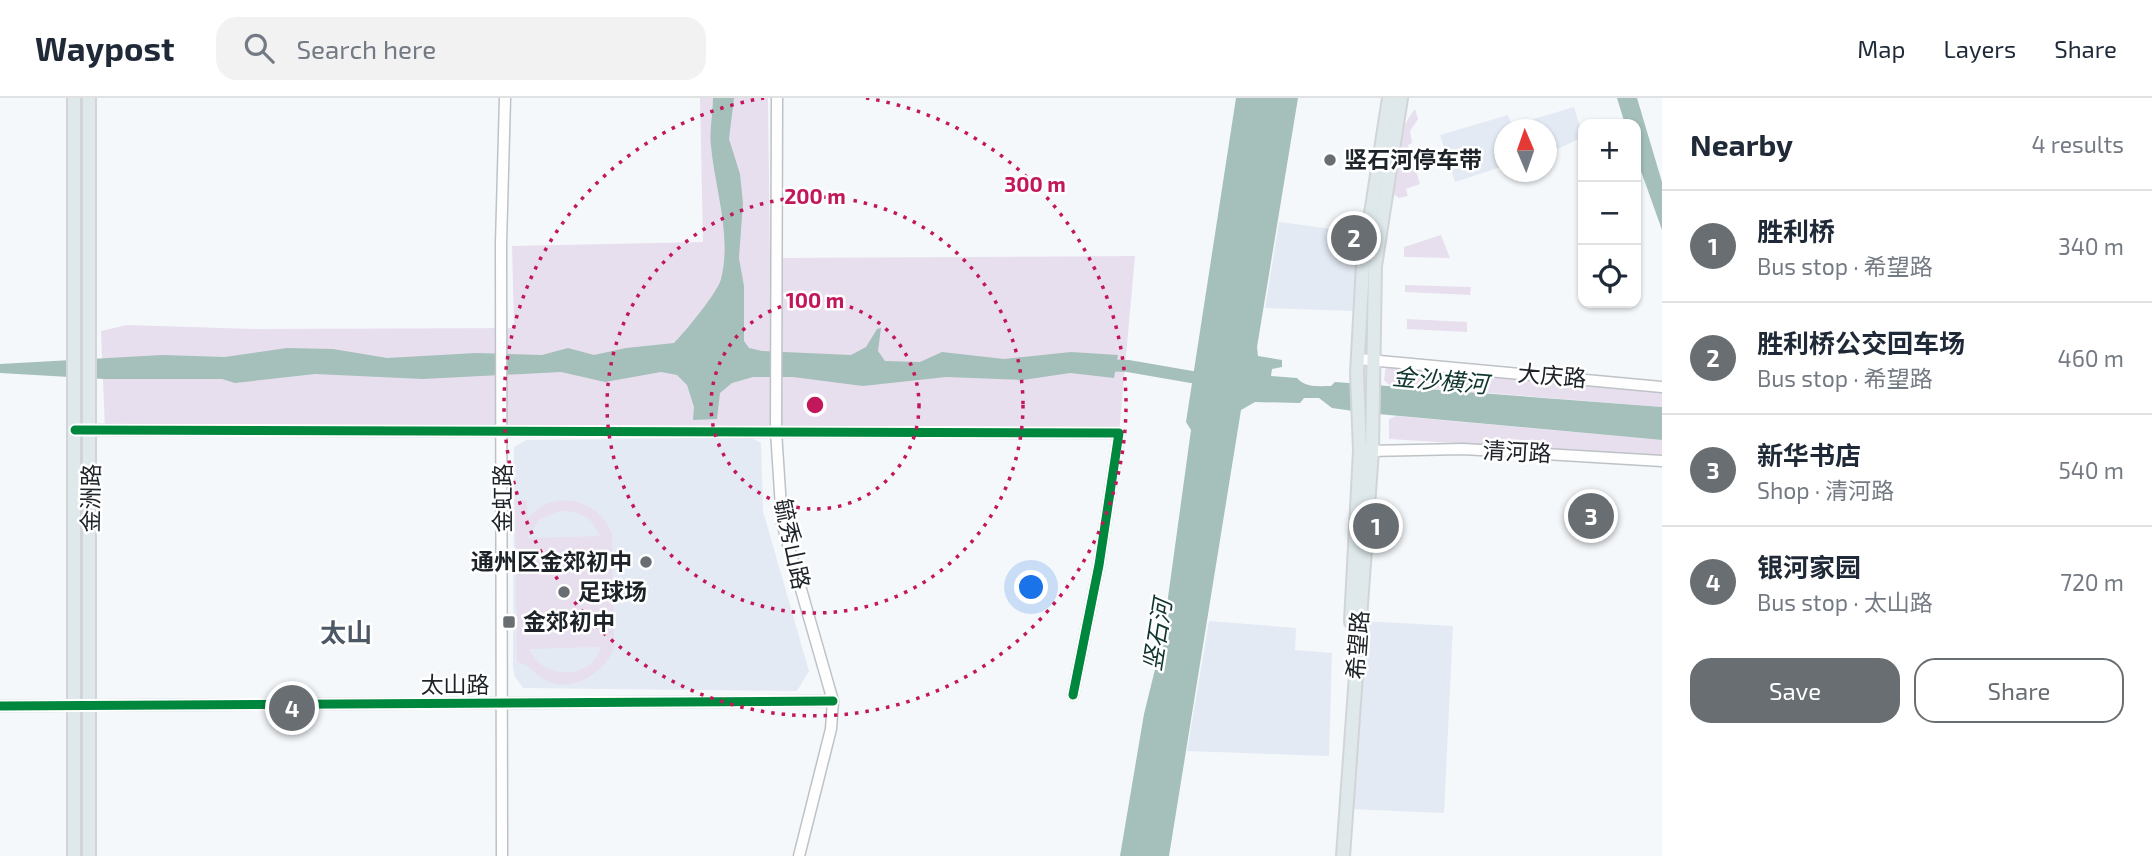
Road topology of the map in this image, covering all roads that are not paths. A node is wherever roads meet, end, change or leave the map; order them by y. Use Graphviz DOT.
graph roads {
  1 [pos="74,98"];
  2 [pos="89,98"];
  3 [pos="505,98"];
  4 [pos="777,98"];
  5 [pos="1389,98"];
  6 [pos="1401,98"];
  7 [pos="1359,359"];
  8 [pos="1373,367"];
  9 [pos="1662,387"];
  10 [pos="75,430"];
  11 [pos="92,430"];
  12 [pos="503,431"];
  13 [pos="776,431"];
  14 [pos="1364,447"];
  15 [pos="1662,461"];
  16 [pos="1073,695"];
  17 [pos="833,701"];
  18 [pos="502,704"];
  19 [pos="0,706"];
  20 [pos="83,706"];
  21 [pos="74,856"];
  22 [pos="89,856"];
  23 [pos="502,856"];
  24 [pos="799,856"];
  25 [pos="1335,856"];
  26 [pos="1343,856"];
  1 -- 10 [label="main road, 金洲路"];
  2 -- 11 [label="main road, 金洲路"];
  3 -- 12 [label="street, 金虹路"];
  4 -- 13 [label="street, 毓秀山路"];
  5 -- 7 [label="main road"];
  6 -- 8 [label="main road"];
  7 -- 8 [label="street, 大庆路"];
  7 -- 14 [label="main road"];
  8 -- 9 [label="street, 大庆路"];
  8 -- 14 [label="main road, 希望路"];
  10 -- 11 [label="street"];
  10 -- 20 [label="main road, 金洲路"];
  11 -- 12 [label="street"];
  11 -- 20 [label="main road, 金洲路"];
  12 -- 13 [label="street"];
  12 -- 18 [label="street, 金虹路"];
  13 -- 16 [label="street"];
  13 -- 17 [label="street, 毓秀山路"];
  14 -- 15 [label="street, 清河路"];
  14 -- 25 [label="main road, 希望路"];
  14 -- 26 [label="main road, 希望路"];
  17 -- 18 [label="street, 太山路"];
  17 -- 24 [label="street, 毓秀山路"];
  18 -- 20 [label="street, 太山路"];
  18 -- 23 [label="street, 金虹路"];
  19 -- 20 [label="street, 太山路"];
  20 -- 21 [label="main road, 金洲路"];
  20 -- 22 [label="main road, 金洲路"];
}
